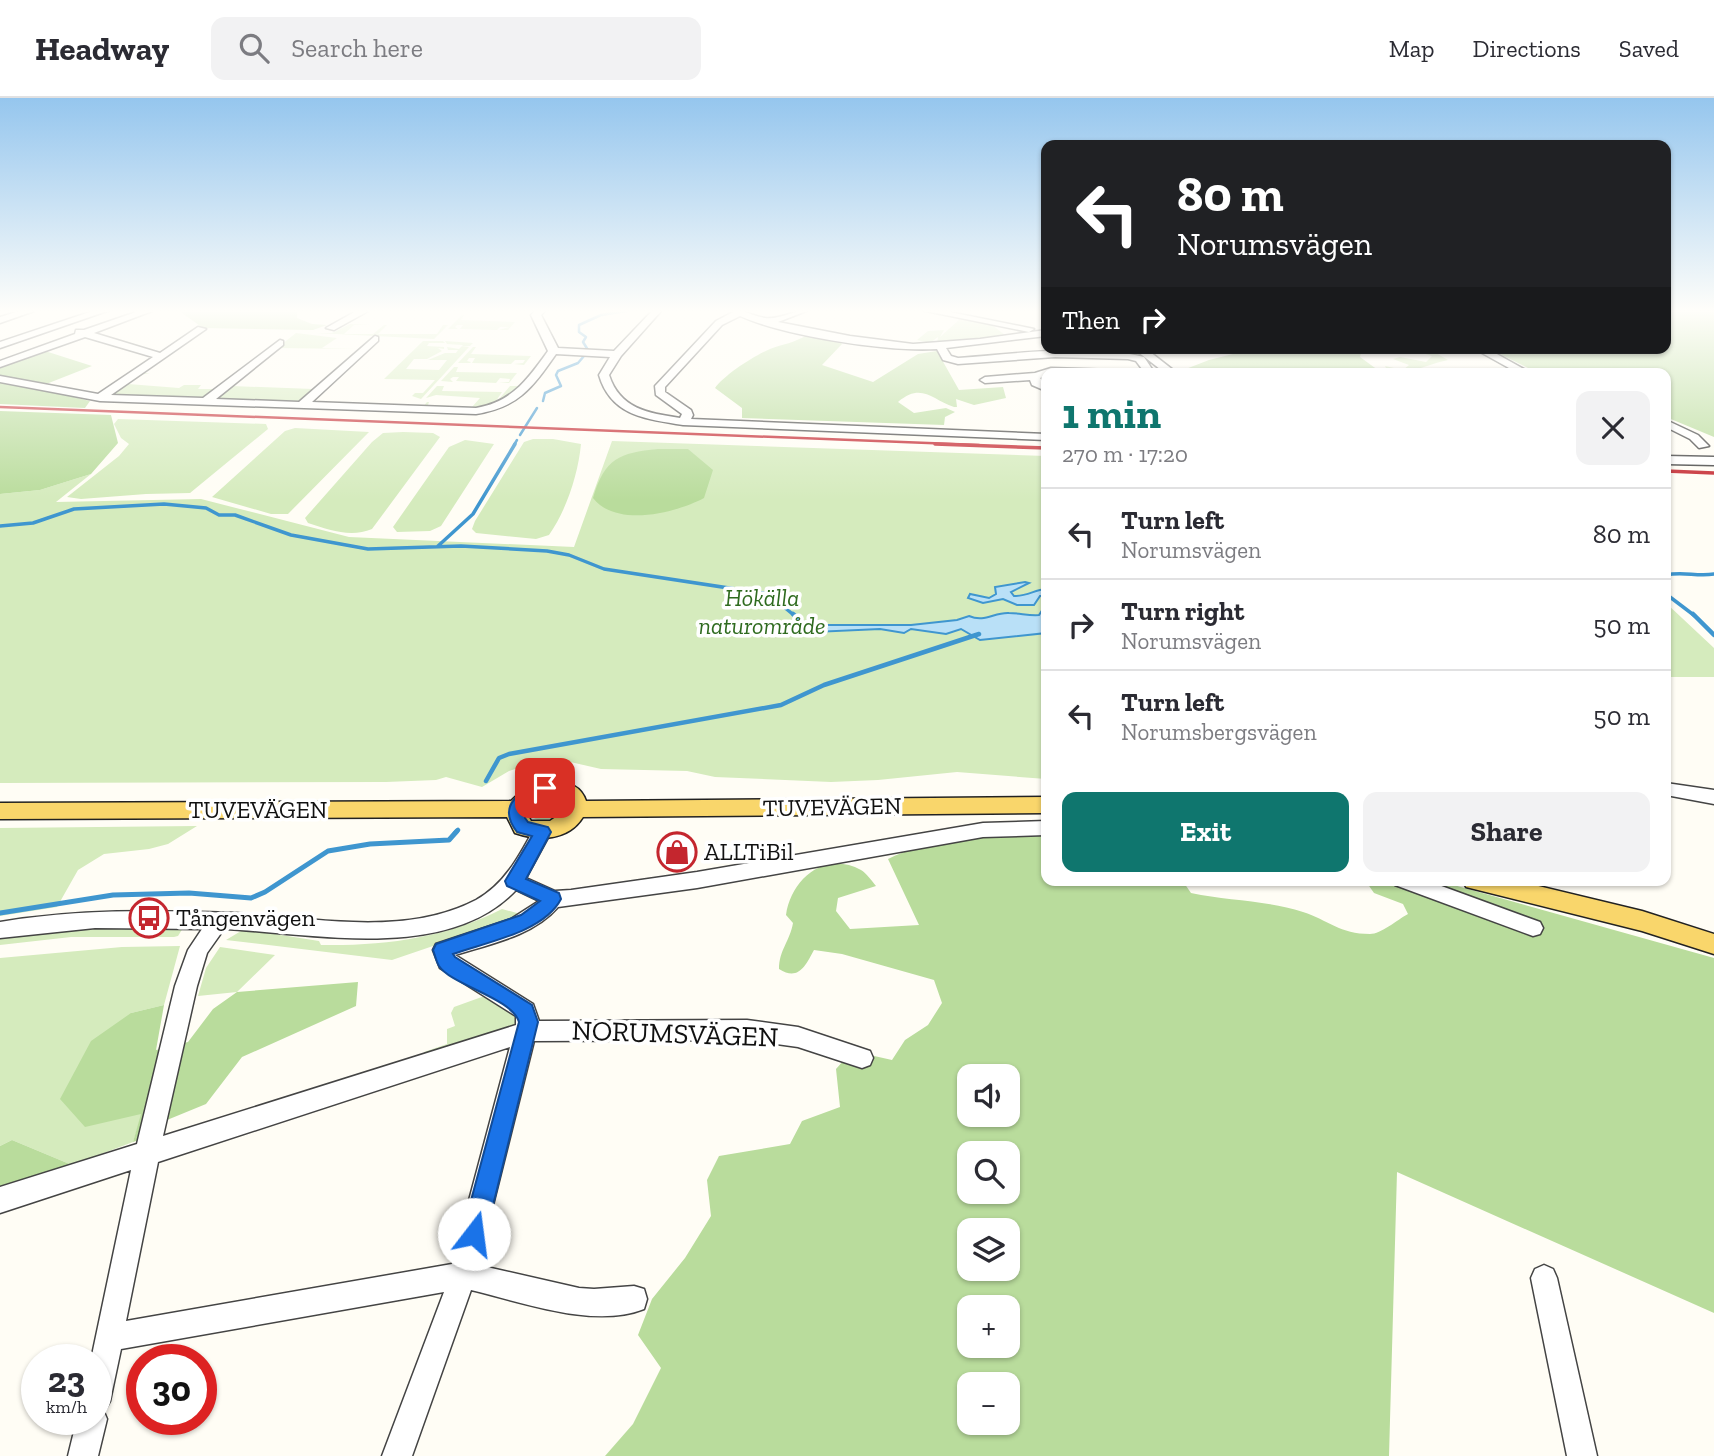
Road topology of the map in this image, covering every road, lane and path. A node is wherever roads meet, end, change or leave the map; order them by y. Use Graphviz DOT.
graph roads {
  1 [pos="135,373"];
  2 [pos="242,373"];
  3 [pos="337,373"];
  4 [pos="535,373"];
  5 [pos="605,373"];
  6 [pos="672,373"];
  7 [pos="1041,374"];
  8 [pos="1035,376"];
  9 [pos="0,379"];
  10 [pos="985,380"];
  11 [pos="1041,386"];
  12 [pos="100,398"];
  13 [pos="204,403"];
  14 [pos="301,406"];
  15 [pos="682,422"];
  16 [pos="1671,425"];
  17 [pos="1041,437"];
  18 [pos="1708,446"];
  19 [pos="1671,459"];
  20 [pos="1671,459"];
  21 [pos="1714,459"];
  22 [pos="1671,790"];
  23 [pos="1714,797"];
  24 [pos="1041,805"];
  25 [pos="517,809"];
  26 [pos="575,809"];
  27 [pos="0,811"];
  28 [pos="1041,828"];
  29 [pos="542,832"];
  30 [pos="514,881"];
  31 [pos="1418,886"];
  32 [pos="1499,886"];
  33 [pos="552,899"];
  34 [pos="218,922"];
  35 [pos="1533,928"];
  36 [pos="0,930"];
  37 [pos="1714,944"];
  38 [pos="527,1032"];
  39 [pos="862,1058"];
  40 [pos="147,1154"];
  41 [pos="0,1200"];
  42 [pos="463,1275"];
  43 [pos="1544,1278"];
  44 [pos="634,1299"];
  45 [pos="111,1337"];
  46 [pos="109,1344"];
  47 [pos="88,1435"];
  48 [pos="83,1456"];
  49 [pos="397,1456"];
  50 [pos="1582,1456"];
  1 -- 12 [label="street"];
  2 -- 13 [label="street"];
  3 -- 14 [label="street"];
  4 -- 14 [label="street"];
  5 -- 15 [label="street"];
  6 -- 15 [label="street"];
  7 -- 8 [label="street"];
  8 -- 10 [label="street"];
  8 -- 11 [label="street"];
  9 -- 12 [label="street"];
  12 -- 13 [label="street"];
  13 -- 14 [label="street"];
  15 -- 17 [label="street"];
  16 -- 18 [label="street"];
  18 -- 19 [label="street"];
  18 -- 21 [label="street"];
  20 -- 21 [label="street"];
  22 -- 23 [label="street"];
  24 -- 26 [label="main road, TUVEVÄGEN"];
  25 -- 26 [label="main road"];
  25 -- 27 [label="main road, TUVEVÄGEN"];
  25 -- 29 [label="main road"];
  26 -- 29 [label="main road"];
  28 -- 33 [label="street"];
  29 -- 30 [label="street"];
  30 -- 33 [label="street"];
  30 -- 34 [label="street"];
  31 -- 35 [label="street"];
  32 -- 37 [label="main road"];
  33 -- 38 [label="street"];
  34 -- 36 [label="street"];
  34 -- 40 [label="street"];
  38 -- 39 [label="street, NORUMSVÄGEN"];
  38 -- 40 [label="street"];
  38 -- 42 [label="street"];
  40 -- 41 [label="street"];
  40 -- 45 [label="street"];
  42 -- 44 [label="street"];
  42 -- 45 [label="street"];
  42 -- 49 [label="street"];
  43 -- 50 [label="street"];
  45 -- 46 [label="street"];
  47 -- 48 [label="street"];
}
